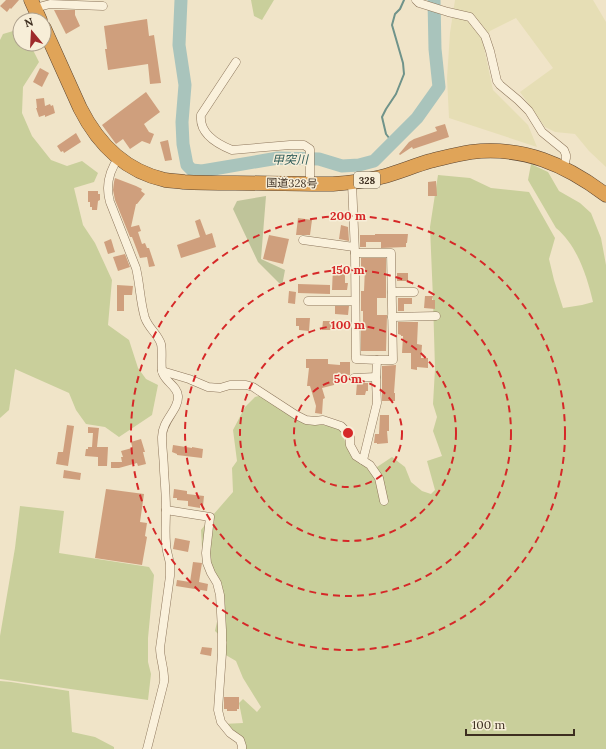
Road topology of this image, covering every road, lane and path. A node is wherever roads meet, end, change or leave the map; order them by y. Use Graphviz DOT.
graph roads {
  1 [pos="418,1"];
  2 [pos="103,6"];
  3 [pos="35,9"];
  4 [pos="52,46"];
  5 [pos="236,62"];
  6 [pos="119,157"];
  7 [pos="564,168"];
  8 [pos="310,181"];
  9 [pos="352,182"];
  10 [pos="606,195"];
  11 [pos="302,240"];
  12 [pos="354,250"];
  13 [pos="392,292"];
  14 [pos="414,292"];
  15 [pos="308,301"];
  16 [pos="355,301"];
  17 [pos="436,316"];
  18 [pos="392,317"];
  19 [pos="377,360"];
  20 [pos="162,371"];
  21 [pos="376,377"];
  22 [pos="354,378"];
  23 [pos="363,460"];
  24 [pos="384,501"];
  25 [pos="166,510"];
  26 [pos="147,749"];
  27 [pos="242,749"];
  1 -- 7 [label="street"];
  2 -- 3 [label="street"];
  4 -- 6 [label="highway, 国道328号 / 328"];
  5 -- 8 [label="street"];
  6 -- 8 [label="highway, 国道328号 / 328"];
  6 -- 20 [label="street"];
  7 -- 9 [label="highway, 国道328号 / 328"];
  7 -- 10 [label="highway, 国道328号 / 328"];
  8 -- 9 [label="highway, 国道328号 / 328"];
  9 -- 12 [label="street"];
  11 -- 12 [label="street"];
  12 -- 13 [label="street"];
  12 -- 16 [label="street"];
  13 -- 14 [label="street"];
  13 -- 18 [label="street"];
  15 -- 16 [label="street"];
  16 -- 19 [label="street"];
  17 -- 18 [label="street"];
  18 -- 19 [label="street"];
  19 -- 21 [label="street"];
  20 -- 23 [label="street"];
  20 -- 25 [label="street"];
  21 -- 22 [label="street"];
  21 -- 23 [label="street"];
  23 -- 24 [label="street"];
  25 -- 26 [label="street"];
  25 -- 27 [label="street"];
}
